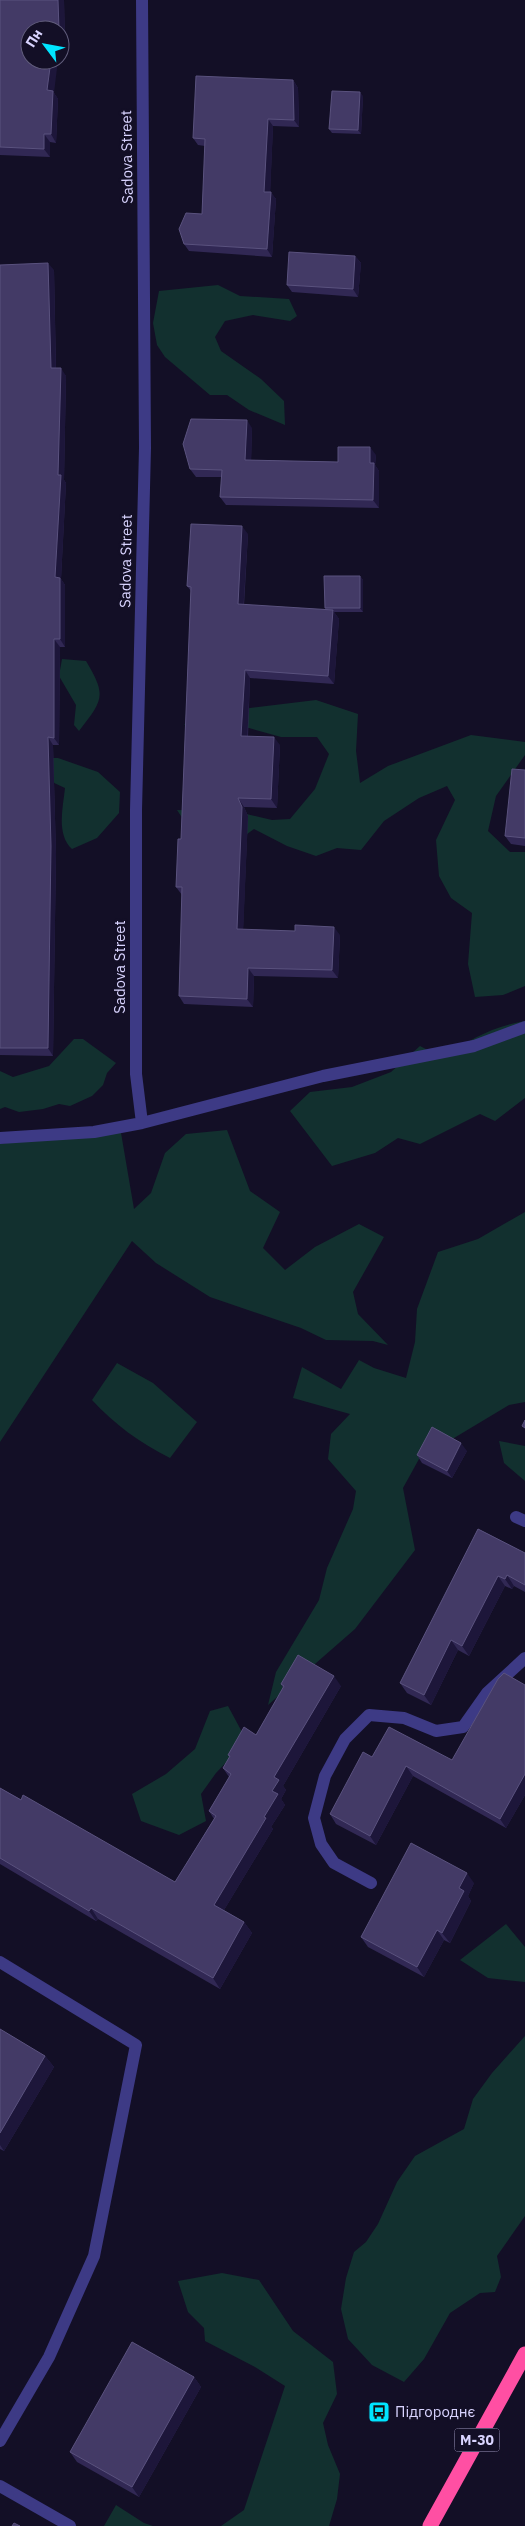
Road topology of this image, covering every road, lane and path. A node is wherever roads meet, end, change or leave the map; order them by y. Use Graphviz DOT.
graph roads {
  1 [pos="142,0"];
  2 [pos="525,1027"];
  3 [pos="142,1123"];
  4 [pos="0,1138"];
  5 [pos="525,1658"];
  6 [pos="371,1883"];
  7 [pos="0,1962"];
  8 [pos="525,2354"];
  9 [pos="0,2441"];
  10 [pos="0,2486"];
  11 [pos="70,2526"];
  12 [pos="430,2526"];
  1 -- 3 [label="street, Sadova Street"];
  2 -- 3 [label="street"];
  3 -- 4 [label="street"];
  5 -- 6 [label="street"];
  7 -- 9 [label="street"];
  8 -- 12 [label="highway, М-30"];
  10 -- 11 [label="street"];
}
